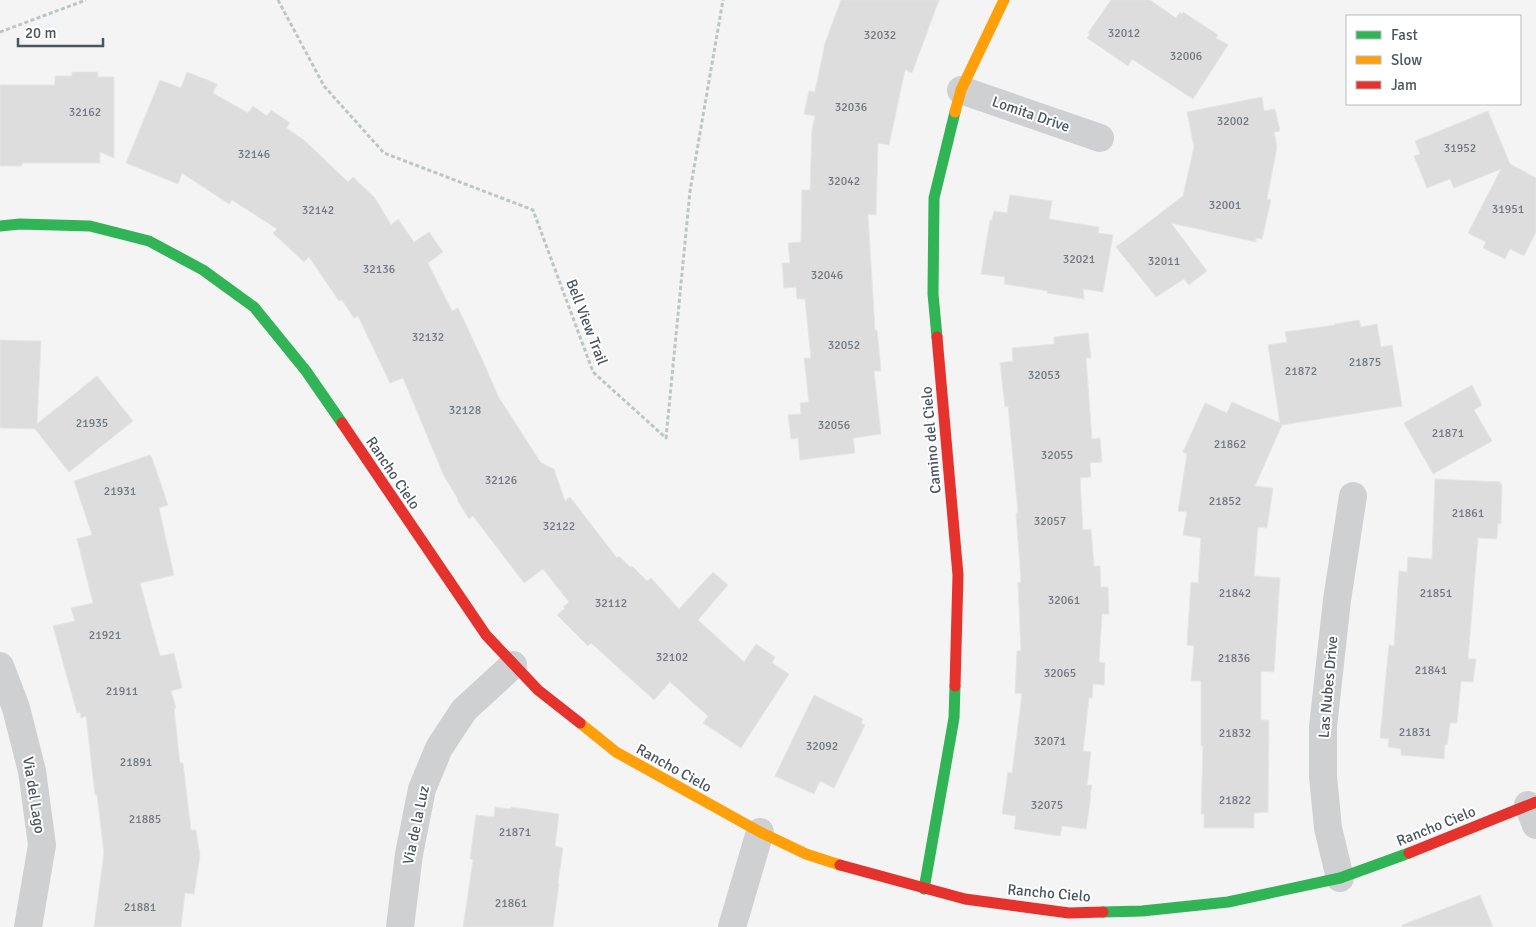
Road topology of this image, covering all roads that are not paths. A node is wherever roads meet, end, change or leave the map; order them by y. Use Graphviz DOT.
graph roads {
  1 [pos="1004,0"];
  2 [pos="961,90"];
  3 [pos="1100,138"];
  4 [pos="0,226"];
  5 [pos="1353,496"];
  6 [pos="513,665"];
  7 [pos="0,666"];
  8 [pos="1533,811"];
  9 [pos="760,832"];
  10 [pos="1340,878"];
  11 [pos="924,889"];
  12 [pos="1144,919"];
  13 [pos="28,927"];
  14 [pos="400,927"];
  15 [pos="732,927"];
  1 -- 2 [label="street, Camino del Cielo"];
  2 -- 3 [label="street, Lomita Drive"];
  2 -- 11 [label="street, Camino del Cielo"];
  4 -- 6 [label="street, Rancho Cielo"];
  5 -- 10 [label="street, Las Nubes Drive"];
  6 -- 9 [label="street, Rancho Cielo"];
  6 -- 14 [label="street, Via de la Luz"];
  7 -- 13 [label="street, Via del Lago"];
  8 -- 10 [label="street, Rancho Cielo"];
  9 -- 11 [label="street, Rancho Cielo"];
  9 -- 15 [label="street"];
  10 -- 12 [label="street, Rancho Cielo"];
  11 -- 12 [label="street, Rancho Cielo"];
}
